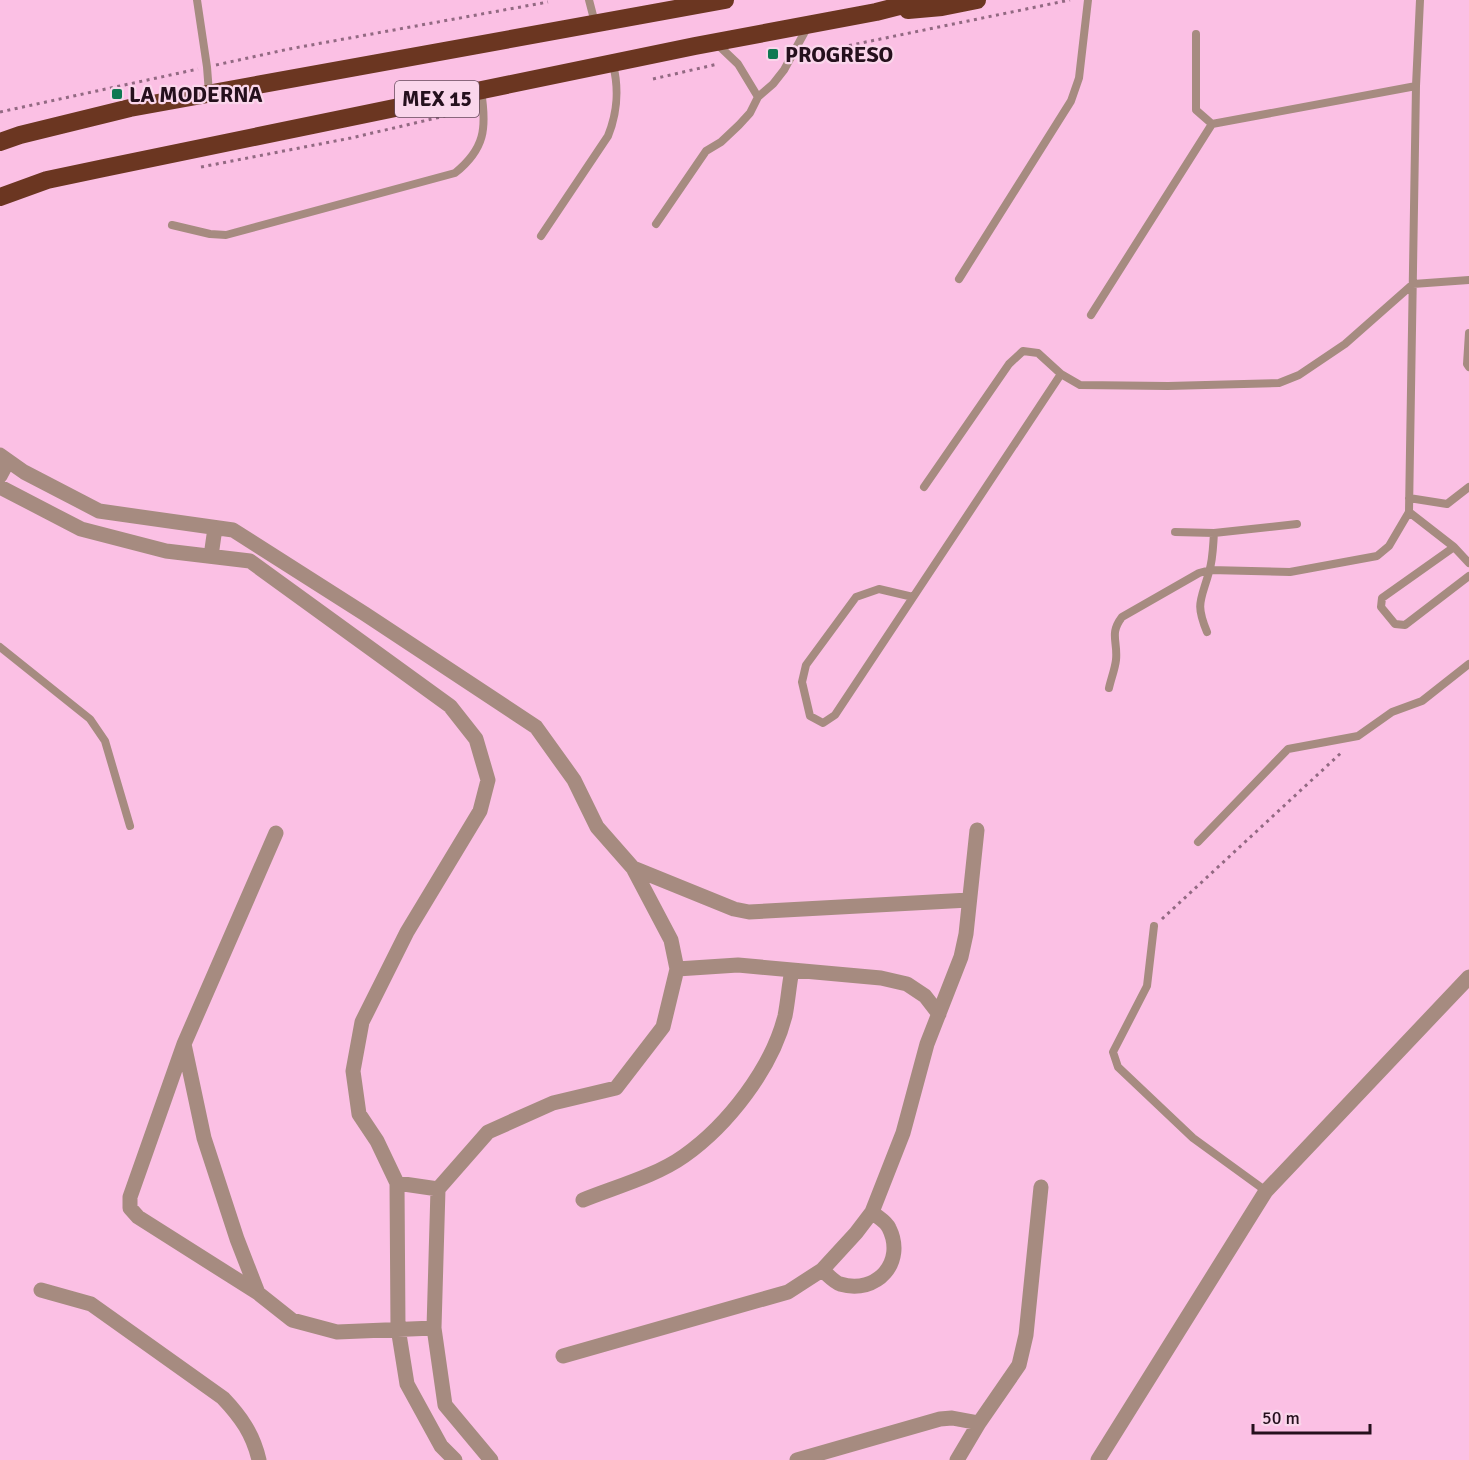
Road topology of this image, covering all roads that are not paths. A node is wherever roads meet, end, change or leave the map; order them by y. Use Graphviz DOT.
graph roads {
  1 [pos="197,0"];
  2 [pos="589,0"];
  3 [pos="711,0"];
  4 [pos="725,0"];
  5 [pos="923,0"];
  6 [pos="977,0"];
  7 [pos="1088,0"];
  8 [pos="1420,0"];
  9 [pos="691,6"];
  10 [pos="876,12"];
  11 [pos="595,23"];
  12 [pos="809,25"];
  13 [pos="1196,34"];
  14 [pos="714,42"];
  15 [pos="612,63"];
  16 [pos="1416,86"];
  17 [pos="481,90"];
  18 [pos="209,93"];
  19 [pos="758,97"];
  20 [pos="1212,124"];
  21 [pos="0,142"];
  22 [pos="0,197"];
  23 [pos="656,224"];
  24 [pos="172,225"];
  25 [pos="541,236"];
  26 [pos="959,279"];
  27 [pos="1469,280"];
  28 [pos="1413,284"];
  29 [pos="1091,315"];
  30 [pos="1469,333"];
  31 [pos="1469,367"];
  32 [pos="1061,374"];
  33 [pos="4,458"];
  34 [pos="0,476"];
  35 [pos="0,487"];
  36 [pos="924,487"];
  37 [pos="1469,488"];
  38 [pos="1409,498"];
  39 [pos="1409,512"];
  40 [pos="147,519"];
  41 [pos="1297,524"];
  42 [pos="216,528"];
  43 [pos="1175,532"];
  44 [pos="1214,533"];
  45 [pos="141,544"];
  46 [pos="1454,547"];
  47 [pos="211,556"];
  48 [pos="1469,563"];
  49 [pos="1210,570"];
  50 [pos="1469,576"];
  51 [pos="913,597"];
  52 [pos="365,614"];
  53 [pos="1207,633"];
  54 [pos="352,636"];
  55 [pos="0,647"];
  56 [pos="1469,664"];
  57 [pos="1108,688"];
  58 [pos="130,826"];
  59 [pos="977,830"];
  60 [pos="276,833"];
  61 [pos="1198,842"];
  62 [pos="633,868"];
  63 [pos="969,900"];
  64 [pos="1154,926"];
  65 [pos="677,969"];
  66 [pos="792,970"];
  67 [pos="1469,977"];
  68 [pos="939,1014"];
  69 [pos="184,1044"];
  70 [pos="397,1183"];
  71 [pos="1041,1187"];
  72 [pos="438,1189"];
  73 [pos="1266,1191"];
  74 [pos="583,1200"];
  75 [pos="872,1212"];
  76 [pos="822,1270"];
  77 [pos="40,1290"];
  78 [pos="258,1293"];
  79 [pos="398,1328"];
  80 [pos="434,1328"];
  81 [pos="563,1356"];
  82 [pos="979,1423"];
  83 [pos="259,1460"];
  84 [pos="455,1460"];
  85 [pos="491,1460"];
  86 [pos="797,1460"];
  87 [pos="957,1460"];
  88 [pos="1098,1460"];
  1 -- 18 [label="lane"];
  2 -- 11 [label="lane"];
  3 -- 9 [label="highway"];
  4 -- 9 [label="highway, MEX 15"];
  5 -- 10 [label="highway, MEX 15"];
  6 -- 10 [label="highway"];
  7 -- 26 [label="lane"];
  8 -- 16 [label="lane"];
  9 -- 11 [label="highway, MEX 15"];
  10 -- 12 [label="highway, MEX 15"];
  11 -- 18 [label="highway, MEX 15"];
  12 -- 14 [label="highway, MEX 15"];
  12 -- 19 [label="lane"];
  13 -- 20 [label="lane"];
  14 -- 15 [label="highway, MEX 15"];
  14 -- 19 [label="lane"];
  15 -- 17 [label="highway, MEX 15"];
  15 -- 25 [label="lane"];
  16 -- 20 [label="lane"];
  16 -- 28 [label="lane"];
  17 -- 22 [label="highway, MEX 15"];
  17 -- 24 [label="lane"];
  18 -- 21 [label="highway, MEX 15"];
  19 -- 23 [label="lane"];
  20 -- 29 [label="lane"];
  27 -- 28 [label="lane"];
  28 -- 32 [label="lane"];
  28 -- 38 [label="lane"];
  30 -- 31 [label="lane"];
  32 -- 36 [label="lane"];
  32 -- 51 [label="lane"];
  33 -- 34 [label="street"];
  33 -- 40 [label="street"];
  35 -- 45 [label="street"];
  37 -- 38 [label="lane"];
  38 -- 39 [label="lane"];
  39 -- 46 [label="lane"];
  39 -- 49 [label="lane"];
  40 -- 42 [label="street"];
  40 -- 45 [label="street"];
  41 -- 44 [label="lane"];
  42 -- 47 [label="street"];
  42 -- 52 [label="street"];
  43 -- 44 [label="lane"];
  44 -- 49 [label="lane"];
  45 -- 47 [label="street"];
  46 -- 48 [label="lane"];
  46 -- 50 [label="lane"];
  47 -- 54 [label="street"];
  49 -- 53 [label="lane"];
  49 -- 57 [label="lane"];
  51 -- 51 [label="lane"];
  52 -- 54 [label="street"];
  52 -- 62 [label="street"];
  54 -- 70 [label="street"];
  55 -- 58 [label="lane"];
  56 -- 61 [label="lane"];
  59 -- 63 [label="street"];
  60 -- 69 [label="street"];
  62 -- 63 [label="street"];
  62 -- 65 [label="street"];
  63 -- 68 [label="street"];
  64 -- 73 [label="lane"];
  65 -- 66 [label="street"];
  65 -- 72 [label="street"];
  66 -- 68 [label="street"];
  66 -- 74 [label="street"];
  67 -- 73 [label="street"];
  68 -- 75 [label="street"];
  69 -- 78 [label="street"];
  69 -- 78 [label="street"];
  70 -- 72 [label="street"];
  70 -- 79 [label="street"];
  71 -- 82 [label="street"];
  72 -- 80 [label="street"];
  73 -- 88 [label="street"];
  75 -- 76 [label="street"];
  75 -- 76 [label="street"];
  76 -- 81 [label="street"];
  77 -- 83 [label="street"];
  78 -- 79 [label="street"];
  79 -- 80 [label="street"];
  79 -- 84 [label="street"];
  80 -- 85 [label="street"];
  82 -- 86 [label="street"];
  82 -- 87 [label="street"];
}
